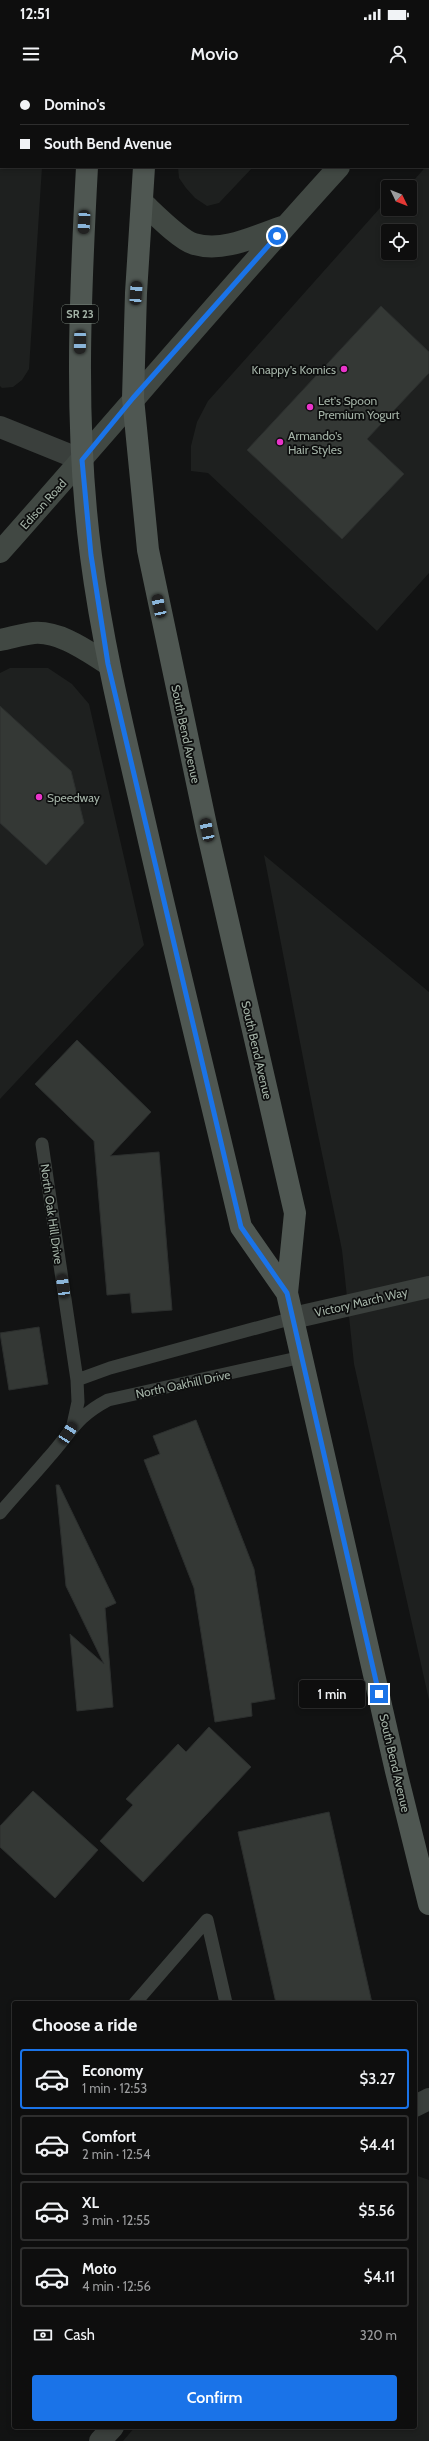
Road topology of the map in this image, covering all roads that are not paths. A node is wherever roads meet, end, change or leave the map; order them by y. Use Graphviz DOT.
graph roads {
  1 [pos="87,168"];
  2 [pos="144,168"];
  3 [pos="338,168"];
  4 [pos="142,202"];
  5 [pos="286,225"];
  6 [pos="133,398"];
  7 [pos="0,427"];
  8 [pos="82,460"];
  9 [pos="0,552"];
  10 [pos="0,640"];
  11 [pos="108,664"];
  12 [pos="42,1144"];
  13 [pos="429,1287"];
  14 [pos="287,1293"];
  15 [pos="293,1318"];
  16 [pos="302,1357"];
  17 [pos="77,1380"];
  18 [pos="73,1426"];
  19 [pos="0,1513"];
  20 [pos="423,1856"];
  21 [pos="429,1904"];
  22 [pos="137,2001"];
  23 [pos="226,2001"];
  24 [pos="429,2099"];
  25 [pos="417,2105"];
  26 [pos="111,2429"];
  27 [pos="100,2441"];
  1 -- 8 [label="main road, South Bend Avenue / SR 23"];
  2 -- 4 [label="main road, South Bend Avenue / SR 23"];
  3 -- 5 [label="main road, Edison Road"];
  4 -- 5 [label="main road"];
  4 -- 6 [label="main road, South Bend Avenue / SR 23"];
  5 -- 6 [label="main road, Edison Road"];
  6 -- 8 [label="main road, Edison Road"];
  6 -- 14 [label="main road, South Bend Avenue / SR 23"];
  7 -- 8 [label="street"];
  8 -- 9 [label="main road, Edison Road"];
  8 -- 11 [label="main road, South Bend Avenue / SR 23"];
  10 -- 11 [label="main road"];
  11 -- 14 [label="main road, South Bend Avenue / SR 23"];
  12 -- 17 [label="lane, North Oak Hill Drive"];
  13 -- 15 [label="street, Victory March Way"];
  14 -- 15 [label="main road, South Bend Avenue / SR 23"];
  15 -- 16 [label="main road, South Bend Avenue / SR 23"];
  15 -- 17 [label="lane"];
  16 -- 18 [label="lane, North Oakhill Drive"];
  16 -- 20 [label="main road, South Bend Avenue / SR 23"];
  17 -- 18 [label="lane, North Oak Hill Drive"];
  18 -- 19 [label="lane, North Oakhill Drive"];
  20 -- 21 [label="main road, South Bend Avenue / SR 23"];
  22 -- 23 [label="lane"];
  24 -- 25 [label="street"];
  26 -- 27 [label="street"];
}
